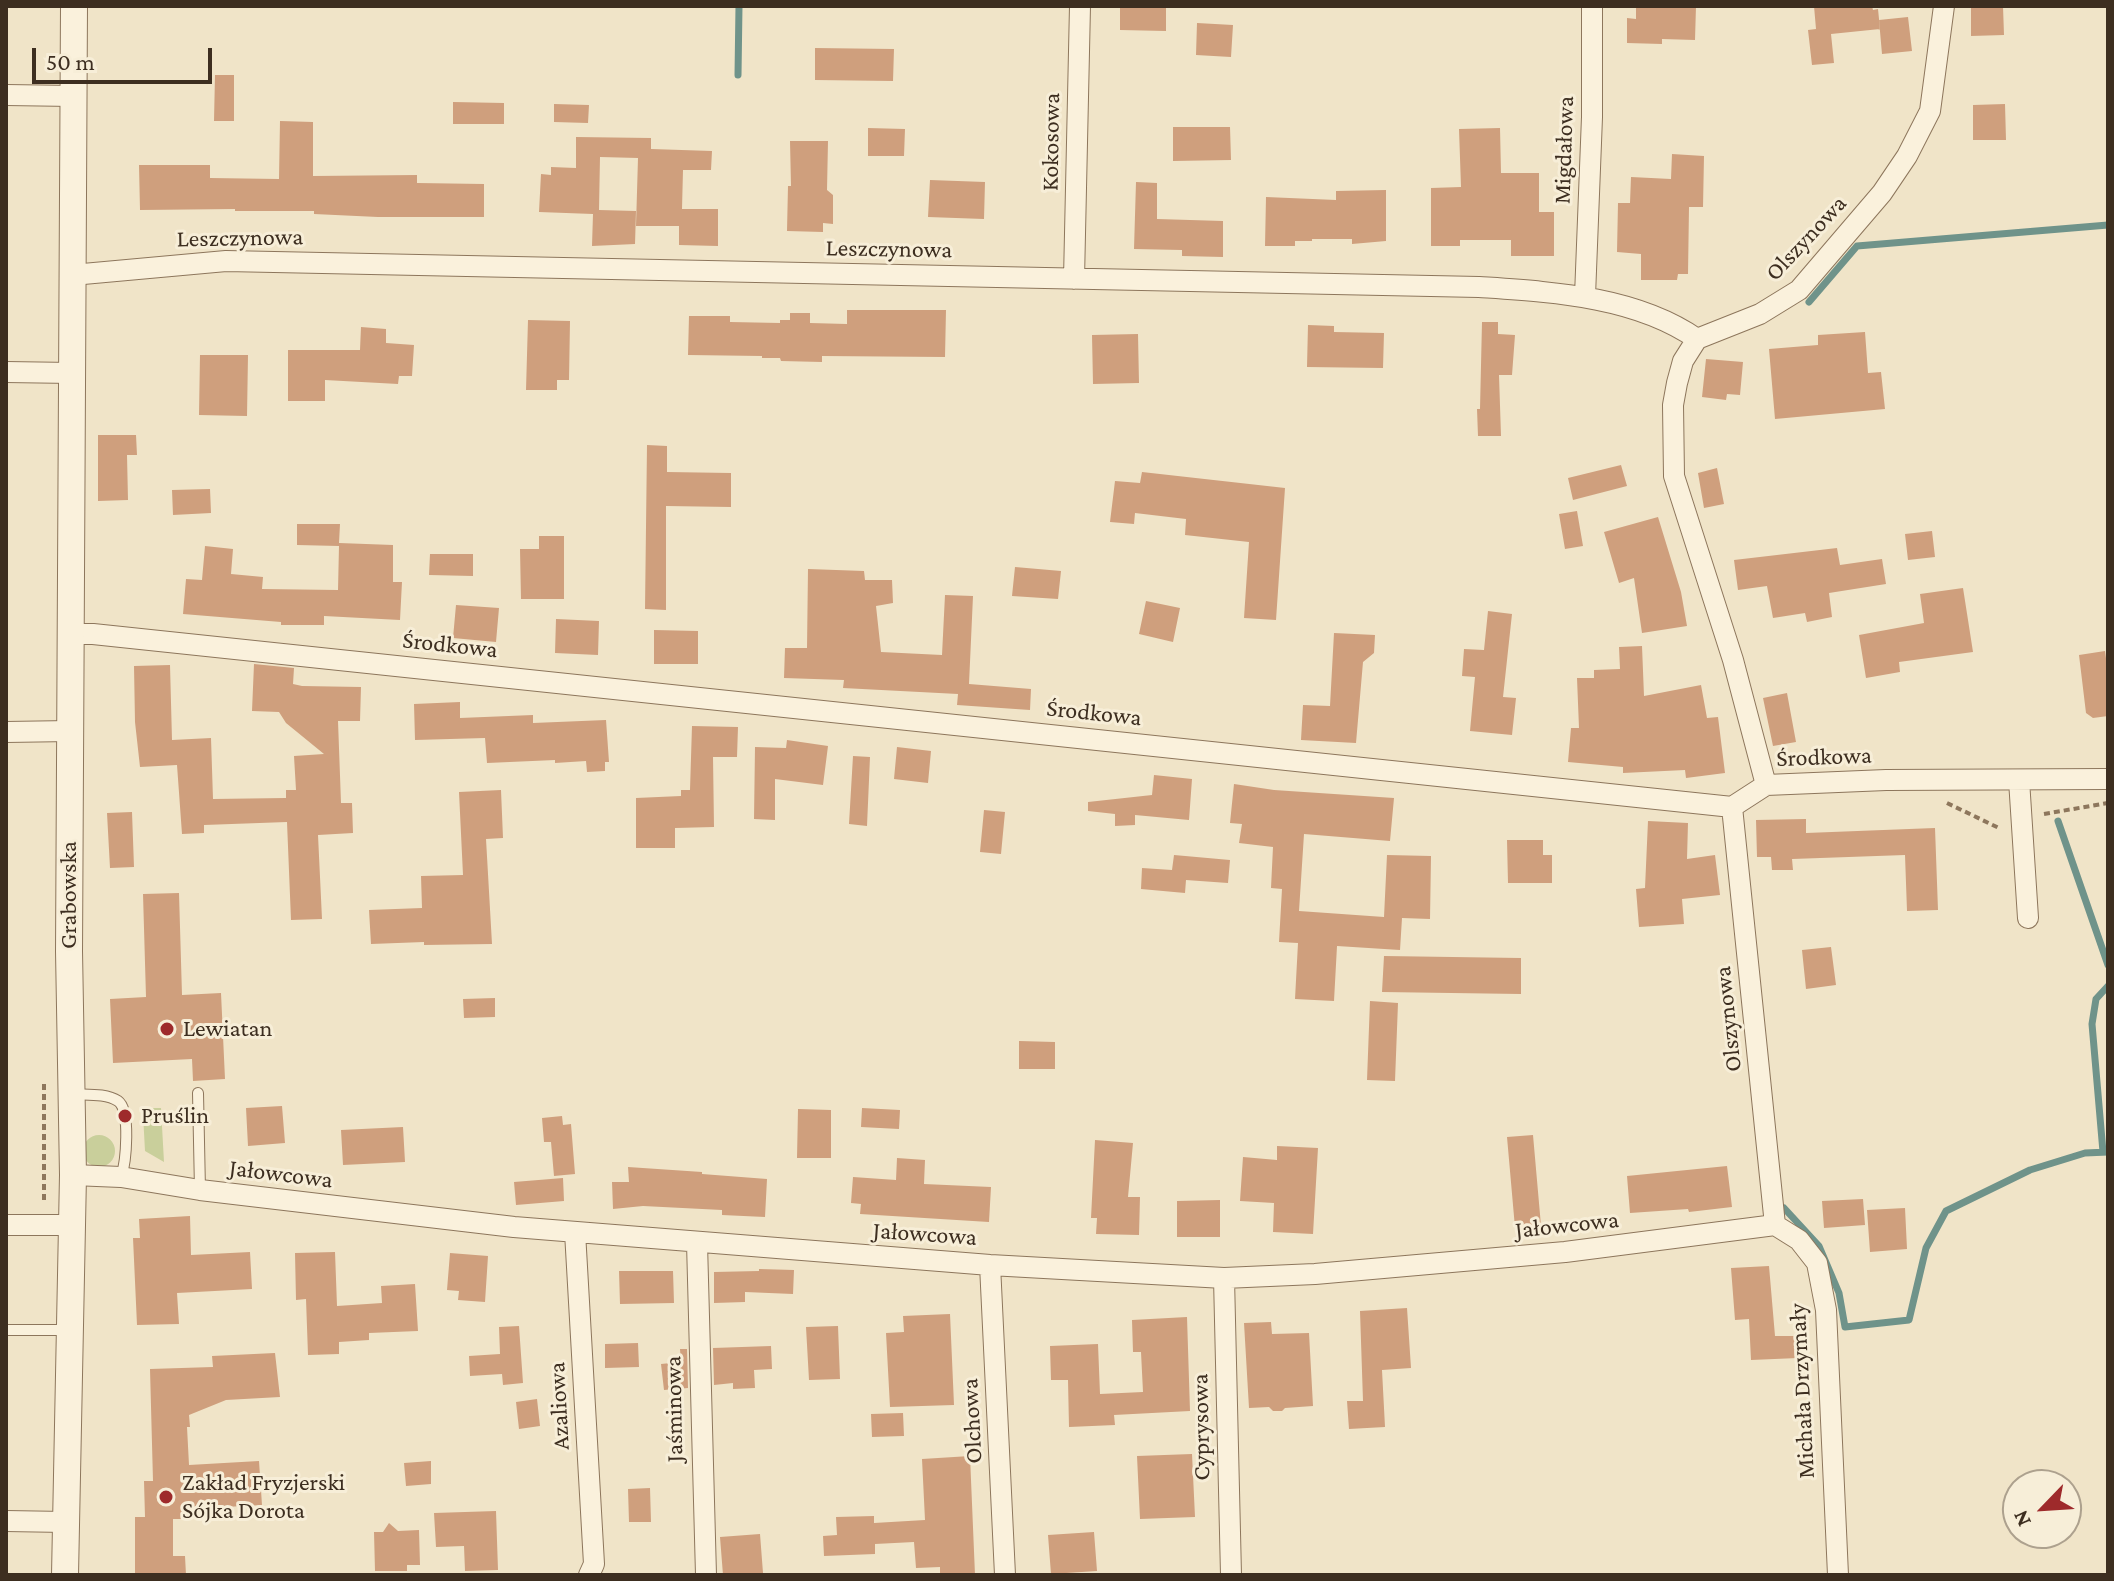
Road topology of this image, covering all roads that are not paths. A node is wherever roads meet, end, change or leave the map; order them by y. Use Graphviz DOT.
graph roads {
  1 [pos="74,6"];
  2 [pos="1080,6"];
  3 [pos="1592,6"];
  4 [pos="1944,6"];
  5 [pos="6,95"];
  6 [pos="73,96"];
  7 [pos="72,275"];
  8 [pos="1074,279"];
  9 [pos="1585,296"];
  10 [pos="1697,339"];
  11 [pos="6,372"];
  12 [pos="72,373"];
  13 [pos="70,634"];
  14 [pos="70,731"];
  15 [pos="6,732"];
  16 [pos="2108,779"];
  17 [pos="2019,780"];
  18 [pos="1766,785"];
  19 [pos="1732,807"];
  20 [pos="2028,918"];
  21 [pos="198,1093"];
  22 [pos="73,1094"];
  23 [pos="73,1175"];
  24 [pos="121,1177"];
  25 [pos="200,1190"];
  26 [pos="6,1225"];
  27 [pos="72,1225"];
  28 [pos="1775,1225"];
  29 [pos="575,1232"];
  30 [pos="697,1243"];
  31 [pos="990,1265"];
  32 [pos="1224,1278"];
  33 [pos="6,1330"];
  34 [pos="71,1330"];
  35 [pos="6,1521"];
  36 [pos="65,1522"];
  37 [pos="65,1575"];
  38 [pos="589,1575"];
  39 [pos="706,1575"];
  40 [pos="1005,1575"];
  41 [pos="1231,1575"];
  42 [pos="1838,1575"];
  1 -- 6 [label="street, Grabowska"];
  2 -- 8 [label="street, Kokosowa"];
  3 -- 9 [label="street, Migdałowa"];
  4 -- 10 [label="street, Olszynowa"];
  5 -- 6 [label="street"];
  6 -- 7 [label="street, Grabowska"];
  7 -- 8 [label="street, Leszczynowa"];
  7 -- 12 [label="street, Grabowska"];
  8 -- 9 [label="street, Leszczynowa"];
  9 -- 10 [label="street, Leszczynowa"];
  10 -- 18 [label="street"];
  11 -- 12 [label="street"];
  12 -- 13 [label="street, Grabowska"];
  13 -- 14 [label="street, Grabowska"];
  13 -- 19 [label="street, Środkowa"];
  14 -- 15 [label="street"];
  14 -- 22 [label="street, Grabowska"];
  16 -- 17 [label="street, Środkowa"];
  17 -- 18 [label="street, Środkowa"];
  17 -- 20 [label="street"];
  18 -- 19 [label="street, Środkowa"];
  19 -- 28 [label="street, Olszynowa"];
  21 -- 25 [label="lane"];
  22 -- 23 [label="street, Grabowska"];
  22 -- 24 [label="lane"];
  23 -- 24 [label="street, Jałowcowa"];
  23 -- 27 [label="street, Grabowska"];
  24 -- 25 [label="street, Jałowcowa"];
  25 -- 29 [label="street, Jałowcowa"];
  26 -- 27 [label="street"];
  27 -- 34 [label="street, Grabowska"];
  28 -- 32 [label="street, Jałowcowa"];
  28 -- 42 [label="street, Michała Drzymały"];
  29 -- 30 [label="street, Jałowcowa"];
  29 -- 38 [label="street, Azaliowa"];
  30 -- 31 [label="street, Jałowcowa"];
  30 -- 39 [label="street, Jaśminowa"];
  31 -- 32 [label="street, Jałowcowa"];
  31 -- 40 [label="street, Olchowa"];
  32 -- 41 [label="street, Cyprysowa"];
  33 -- 34 [label="lane"];
  34 -- 36 [label="street, Grabowska"];
  35 -- 36 [label="street"];
  36 -- 37 [label="street, Grabowska"];
}
